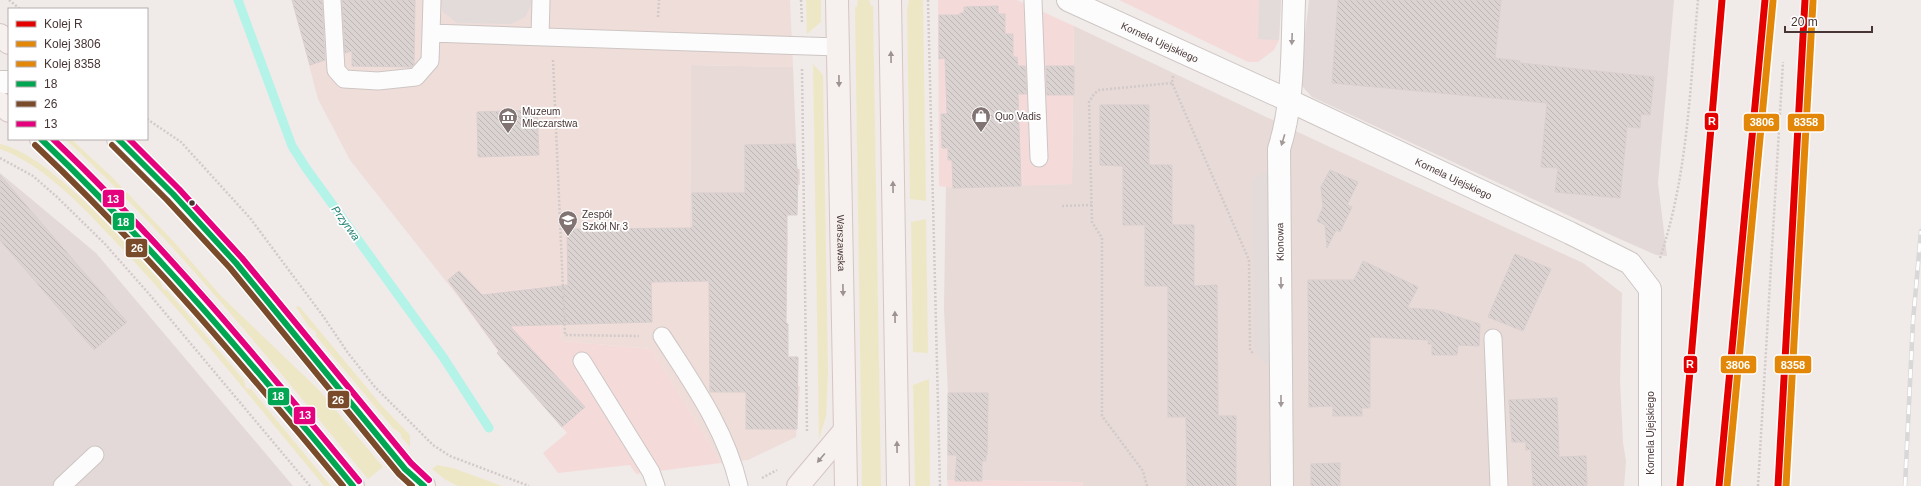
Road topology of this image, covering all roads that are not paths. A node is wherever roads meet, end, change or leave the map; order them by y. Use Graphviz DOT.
graph roads {
  1 [pos="332,0"];
  2 [pos="432,0"];
  3 [pos="541,0"];
  4 [pos="837,0"];
  5 [pos="890,0"];
  6 [pos="1033,0"];
  7 [pos="1068,0"];
  8 [pos="1294,0"];
  9 [pos="431,33"];
  10 [pos="0,35"];
  11 [pos="546,37"];
  12 [pos="8,42"];
  13 [pos="838,47"];
  14 [pos="1290,101"];
  15 [pos="0,103"];
  16 [pos="8,109"];
  17 [pos="42,140"];
  18 [pos="119,140"];
  19 [pos="1039,158"];
  20 [pos="662,336"];
  21 [pos="1493,338"];
  22 [pos="582,361"];
  23 [pos="845,430"];
  24 [pos="96,455"];
  25 [pos="62,486"];
  26 [pos="353,486"];
  27 [pos="424,486"];
  28 [pos="656,486"];
  29 [pos="739,486"];
  30 [pos="798,486"];
  31 [pos="846,486"];
  32 [pos="898,486"];
  33 [pos="1282,486"];
  34 [pos="1499,486"];
  35 [pos="1650,486"];
  1 -- 9 [label="lane"];
  2 -- 9 [label="lane"];
  3 -- 11 [label="lane"];
  4 -- 13 [label="main road, Warszawska"];
  32 -- 5 [label="main road, one-way"];
  6 -- 19 [label="lane"];
  7 -- 14 [label="street, Kornela Ujejskiego"];
  8 -- 14 [label="street, Klonowa, one-way"];
  9 -- 11 [label="lane"];
  10 -- 12 [label="main road"];
  11 -- 13 [label="lane"];
  13 -- 23 [label="main road, Warszawska, one-way"];
  14 -- 33 [label="street, Klonowa, one-way"];
  14 -- 35 [label="street, Kornela Ujejskiego"];
  15 -- 16 [label="main road"];
  17 -- 26 [label="main road"];
  18 -- 27 [label="main road"];
  20 -- 29 [label="lane"];
  21 -- 34 [label="lane"];
  22 -- 28 [label="lane"];
  23 -- 30 [label="main road, one-way"];
  23 -- 31 [label="main road, Warszawska"];
  24 -- 25 [label="lane"];
}
